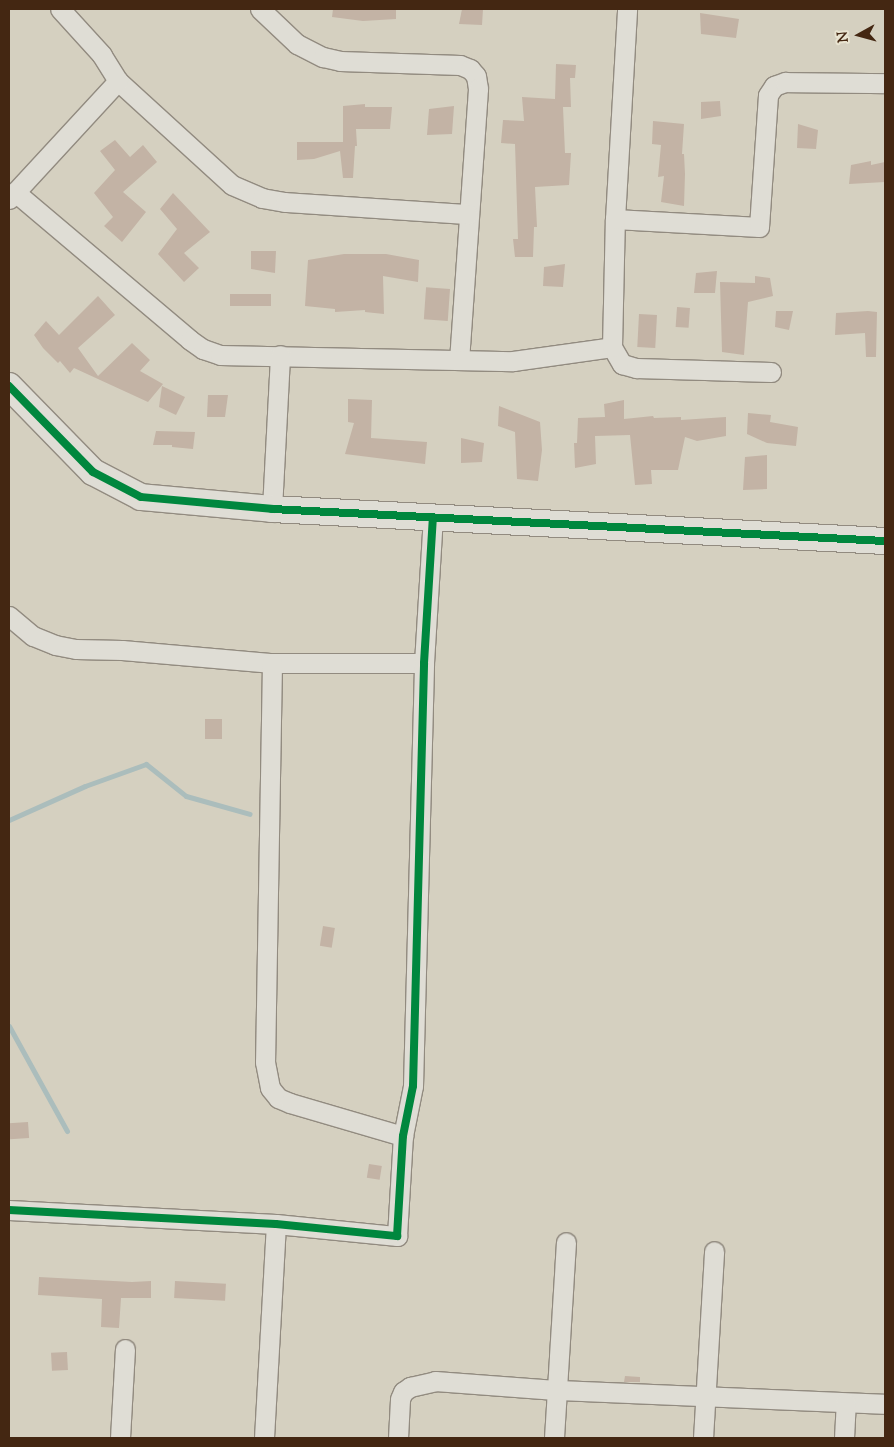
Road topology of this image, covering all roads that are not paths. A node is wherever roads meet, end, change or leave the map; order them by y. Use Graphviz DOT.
graph roads {
  1 [pos="60,9"];
  2 [pos="260,9"];
  3 [pos="627,9"];
  4 [pos="118,81"];
  5 [pos="883,83"];
  6 [pos="12,195"];
  7 [pos="468,214"];
  8 [pos="615,219"];
  9 [pos="612,347"];
  10 [pos="280,356"];
  11 [pos="459,359"];
  12 [pos="771,372"];
  13 [pos="9,386"];
  14 [pos="272,509"];
  15 [pos="434,517"];
  16 [pos="885,541"];
  17 [pos="9,616"];
  18 [pos="272,663"];
  19 [pos="424,663"];
  20 [pos="403,1136"];
  21 [pos="9,1210"];
  22 [pos="276,1224"];
  23 [pos="566,1242"];
  24 [pos="714,1251"];
  25 [pos="125,1348"];
  26 [pos="556,1390"];
  27 [pos="706,1396"];
  28 [pos="846,1403"];
  29 [pos="885,1404"];
  30 [pos="120,1438"];
  31 [pos="264,1438"];
  32 [pos="398,1438"];
  33 [pos="554,1438"];
  34 [pos="703,1438"];
  35 [pos="844,1438"];
  1 -- 4 [label="street"];
  2 -- 7 [label="street"];
  3 -- 8 [label="street"];
  4 -- 6 [label="street"];
  4 -- 7 [label="street"];
  5 -- 8 [label="street"];
  6 -- 10 [label="street"];
  7 -- 11 [label="street"];
  8 -- 9 [label="street"];
  9 -- 11 [label="street"];
  9 -- 12 [label="street"];
  10 -- 11 [label="street"];
  10 -- 14 [label="street"];
  13 -- 14 [label="street"];
  14 -- 15 [label="street"];
  15 -- 16 [label="street"];
  15 -- 19 [label="street"];
  17 -- 18 [label="street"];
  18 -- 19 [label="street"];
  18 -- 20 [label="street"];
  19 -- 20 [label="street"];
  20 -- 22 [label="street"];
  21 -- 22 [label="street"];
  22 -- 31 [label="street"];
  23 -- 26 [label="street"];
  24 -- 27 [label="street"];
  25 -- 30 [label="street"];
  26 -- 27 [label="street"];
  26 -- 32 [label="street"];
  26 -- 33 [label="street"];
  27 -- 28 [label="street"];
  27 -- 34 [label="street"];
  28 -- 29 [label="street"];
  28 -- 35 [label="street"];
}
